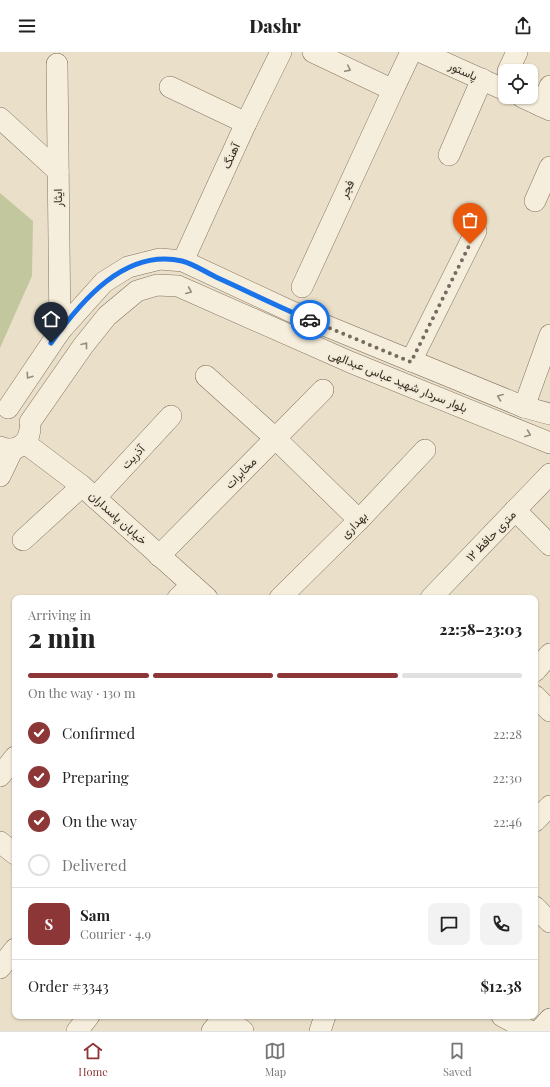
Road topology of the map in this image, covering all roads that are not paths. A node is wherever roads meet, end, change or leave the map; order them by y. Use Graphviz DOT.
graph roads {
  1 [pos="281,52"];
  2 [pos="313,52"];
  3 [pos="411,52"];
  4 [pos="421,52"];
  5 [pos="517,52"];
  6 [pos="57,64"];
  7 [pos="510,64"];
  8 [pos="498,80"];
  9 [pos="498,84"];
  10 [pos="550,86"];
  11 [pos="170,87"];
  12 [pos="393,90"];
  13 [pos="546,108"];
  14 [pos="0,118"];
  15 [pos="246,123"];
  16 [pos="449,155"];
  17 [pos="550,167"];
  18 [pos="58,171"];
  19 [pos="535,201"];
  20 [pos="476,231"];
  21 [pos="183,261"];
  22 [pos="302,287"];
  23 [pos="60,331"];
  24 [pos="550,336"];
  25 [pos="411,362"];
  26 [pos="206,376"];
  27 [pos="323,390"];
  28 [pos="524,407"];
  29 [pos="4,409"];
  30 [pos="550,414"];
  31 [pos="171,416"];
  32 [pos="30,422"];
  33 [pos="275,438"];
  34 [pos="550,443"];
  35 [pos="13,446"];
  36 [pos="425,450"];
  37 [pos="550,474"];
  38 [pos="0,476"];
  39 [pos="89,492"];
  40 [pos="515,510"];
  41 [pos="359,520"];
  42 [pos="23,540"];
  43 [pos="550,545"];
  44 [pos="159,556"];
  45 [pos="192,594"];
  46 [pos="283,595"];
  47 [pos="434,595"];
  48 [pos="550,654"];
  49 [pos="538,667"];
  50 [pos="538,699"];
  51 [pos="550,711"];
  52 [pos="12,760"];
  53 [pos="0,776"];
  54 [pos="550,806"];
  55 [pos="538,818"];
  56 [pos="0,842"];
  57 [pos="12,852"];
  58 [pos="538,910"];
  59 [pos="550,922"];
  60 [pos="12,953"];
  61 [pos="0,968"];
  62 [pos="87,1019"];
  63 [pos="324,1019"];
  64 [pos="508,1019"];
  65 [pos="550,1019"];
  66 [pos="220,1021"];
  67 [pos="78,1031"];
  68 [pos="243,1031"];
  69 [pos="320,1031"];
  70 [pos="530,1031"];
  71 [pos="539,1031"];
  1 -- 15 [label="street, آهنگ"];
  2 -- 12 [label="street, one-way"];
  3 -- 12 [label="street, فجر"];
  4 -- 8 [label="street, پاستور"];
  5 -- 7 [label="street"];
  6 -- 18 [label="street, ایثار"];
  9 -- 16 [label="street"];
  10 -- 13 [label="street"];
  11 -- 15 [label="street"];
  12 -- 22 [label="street, فجر"];
  14 -- 18 [label="street"];
  15 -- 21 [label="street, آهنگ"];
  17 -- 19 [label="street"];
  18 -- 23 [label="street, ایثار"];
  20 -- 25 [label="street"];
  21 -- 23 [label="street, بلوار سردار شهید عباس عبدالهی"];
  21 -- 25 [label="street, بلوار سردار شهید عباس عبدالهی"];
  23 -- 29 [label="street, بلوار سردار شهید عباس عبدالهی, one-way"];
  24 -- 28 [label="street"];
  28 -- 25 [label="street, بلوار سردار شهید عباس عبدالهی, one-way"];
  26 -- 33 [label="street"];
  27 -- 33 [label="street, مخابرات"];
  28 -- 30 [label="street, بلوار سردار شهید عباس عبدالهی"];
  29 -- 32 [label="street"];
  31 -- 39 [label="street, آذریت"];
  32 -- 34 [label="street, بلوار سردار شهید عباس عبدالهی, one-way"];
  32 -- 35 [label="street"];
  33 -- 41 [label="street"];
  33 -- 44 [label="street, مخابرات"];
  35 -- 38 [label="street"];
  35 -- 39 [label="street, خیابان پاسداران"];
  36 -- 41 [label="street, بهداری"];
  37 -- 40 [label="street, ۱۲ متری حافظ"];
  39 -- 42 [label="street, آذریت"];
  39 -- 44 [label="street, خیابان پاسداران"];
  40 -- 43 [label="street"];
  40 -- 47 [label="street, ۱۲ متری حافظ"];
  41 -- 46 [label="street, بهداری"];
  44 -- 45 [label="street, خیابان پاسداران"];
  48 -- 49 [label="street"];
  50 -- 51 [label="street"];
  52 -- 53 [label="street"];
  54 -- 55 [label="street"];
  56 -- 57 [label="street"];
  58 -- 59 [label="street"];
  60 -- 61 [label="street"];
  62 -- 67 [label="street"];
  63 -- 69 [label="street"];
  64 -- 70 [label="street"];
  65 -- 71 [label="street"];
  66 -- 68 [label="street"];
}
